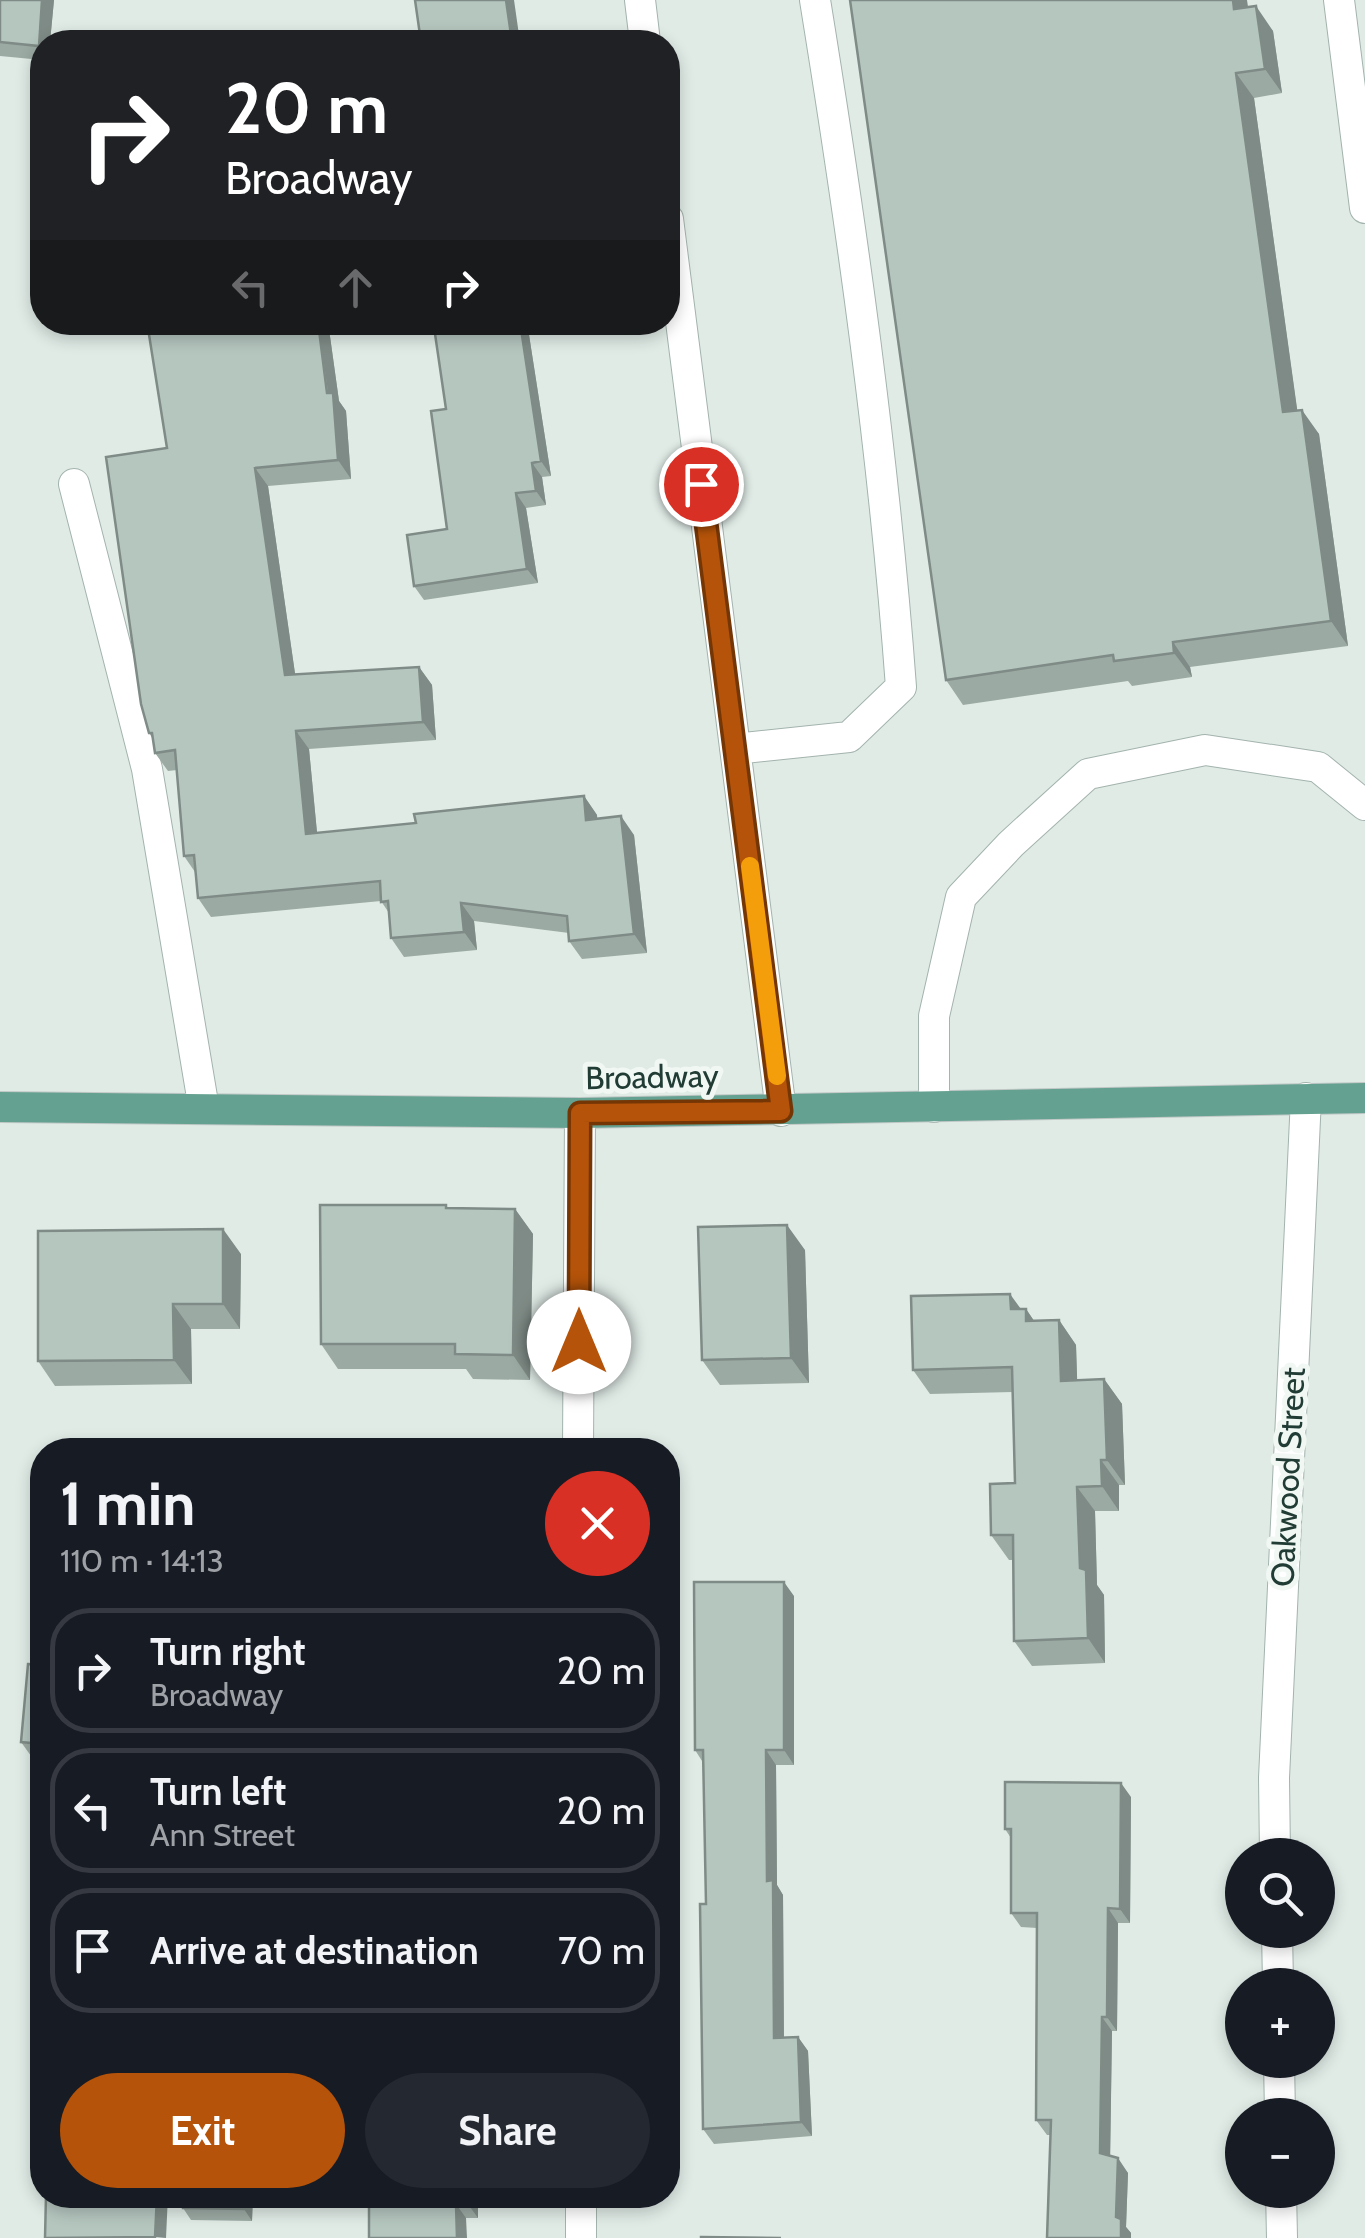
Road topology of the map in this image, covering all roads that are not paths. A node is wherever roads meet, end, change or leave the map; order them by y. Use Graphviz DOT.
graph roads {
  1 [pos="640,0"];
  2 [pos="815,0"];
  3 [pos="1339,0"];
  4 [pos="644,30"];
  5 [pos="1365,208"];
  6 [pos="680,314"];
  7 [pos="74,484"];
  8 [pos="735,749"];
  9 [pos="1365,804"];
  10 [pos="1306,1098"];
  11 [pos="1365,1098"];
  12 [pos="0,1107"];
  13 [pos="934,1107"];
  14 [pos="204,1109"];
  15 [pos="781,1111"];
  16 [pos="580,1113"];
  17 [pos="578,1438"];
  18 [pos="1276,1838"];
  19 [pos="580,2208"];
  20 [pos="1281,2208"];
  21 [pos="581,2238"];
  22 [pos="1282,2238"];
  1 -- 4 [label="street"];
  2 -- 8 [label="street"];
  3 -- 5 [label="street"];
  6 -- 8 [label="street"];
  7 -- 14 [label="street"];
  8 -- 15 [label="street"];
  9 -- 13 [label="street"];
  10 -- 11 [label="main road, Broadway"];
  10 -- 13 [label="main road, Broadway"];
  10 -- 18 [label="street, Oakwood Street"];
  12 -- 14 [label="main road, Broadway"];
  13 -- 15 [label="main road, Broadway"];
  14 -- 16 [label="main road, Broadway"];
  15 -- 16 [label="main road, Broadway"];
  16 -- 17 [label="street"];
  19 -- 21 [label="street"];
  20 -- 22 [label="street"];
}
